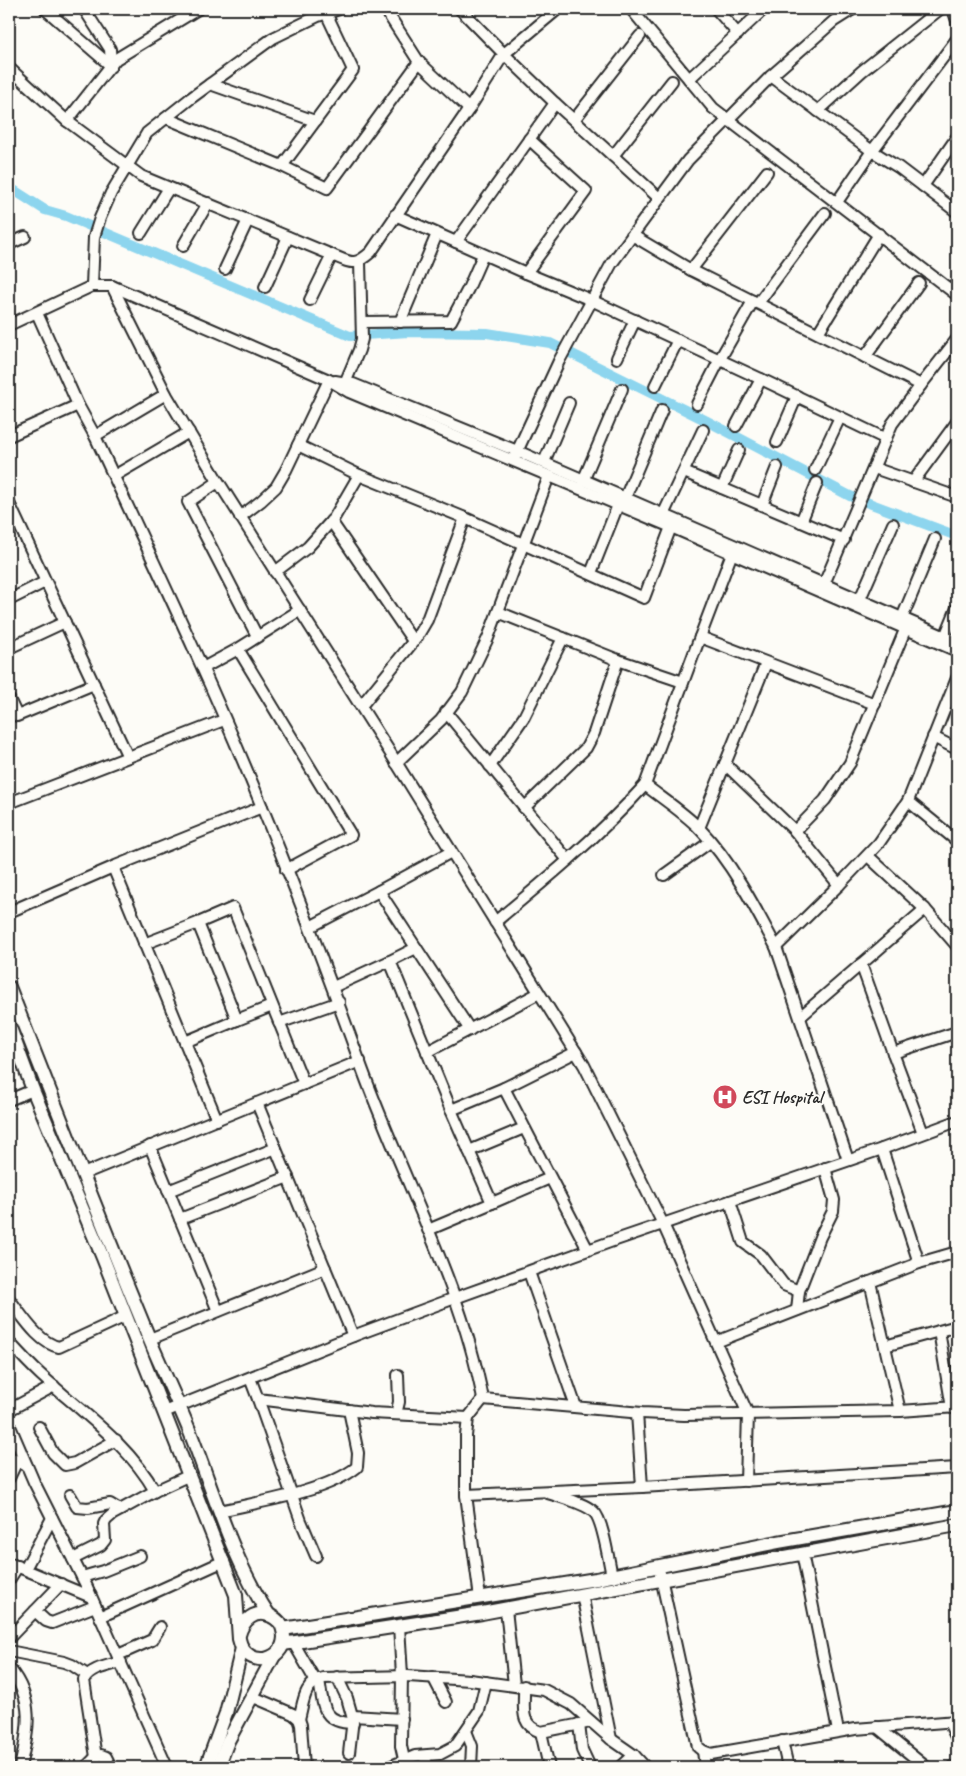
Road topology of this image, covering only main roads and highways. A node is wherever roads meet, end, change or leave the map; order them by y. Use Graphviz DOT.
graph roads {
  1 [pos="9,987"];
  2 [pos="9,1024"];
  3 [pos="957,1510"];
  4 [pos="957,1524"];
  5 [pos="269,1615"];
  6 [pos="283,1629"];
  7 [pos="239,1635"];
  8 [pos="288,1643"];
  9 [pos="242,1648"];
  10 [pos="274,1656"];
  11 [pos="206,1767"];
  12 [pos="218,1767"];
  1 -- 5 [label="main road"];
  2 -- 7 [label="main road"];
  3 -- 6 [label="main road"];
  4 -- 8 [label="main road"];
  5 -- 6 [label="main road"];
  5 -- 7 [label="main road"];
  6 -- 8 [label="main road"];
  7 -- 9 [label="main road"];
  8 -- 10 [label="main road"];
  9 -- 10 [label="main road"];
  9 -- 11 [label="main road"];
  10 -- 12 [label="main road"];
}
